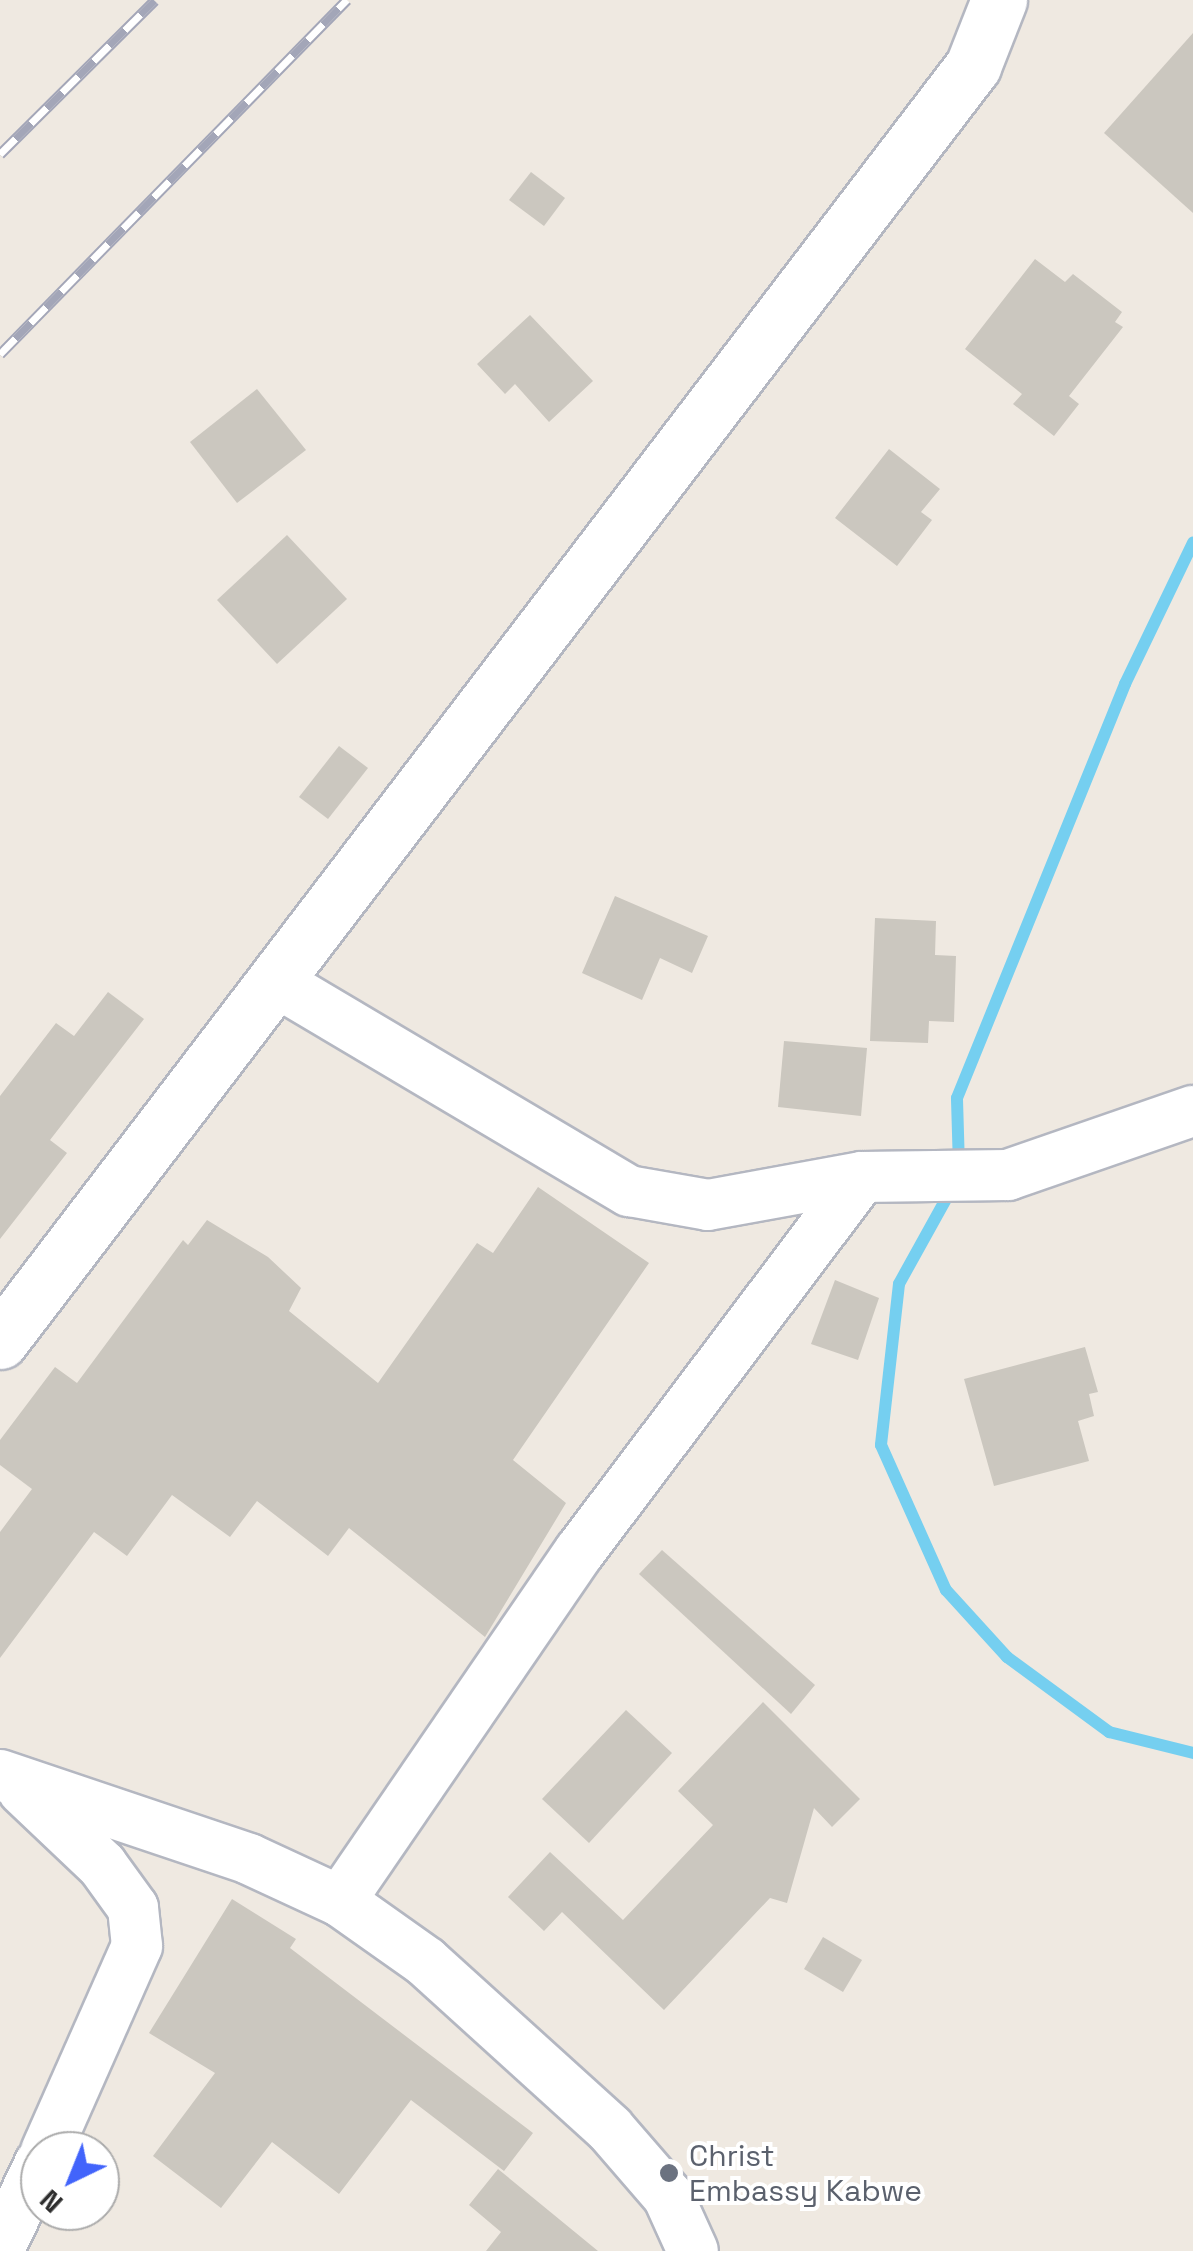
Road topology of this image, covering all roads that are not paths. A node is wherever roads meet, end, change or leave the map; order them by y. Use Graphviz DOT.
graph roads {
  1 [pos="999,0"];
  2 [pos="1024,0"];
  3 [pos="973,66"];
  4 [pos="280,984"];
  5 [pos="1193,1111"];
  6 [pos="884,1176"];
  7 [pos="0,1341"];
  8 [pos="4,1776"];
  9 [pos="340,1901"];
  10 [pos="55,2131"];
  11 [pos="20,2204"];
  12 [pos="0,2246"];
  13 [pos="693,2251"];
  1 -- 3 [label="street"];
  2 -- 3 [label="street"];
  3 -- 4 [label="street"];
  4 -- 6 [label="street"];
  4 -- 7 [label="street"];
  5 -- 6 [label="street"];
  6 -- 9 [label="street"];
  8 -- 9 [label="street"];
  8 -- 10 [label="street"];
  9 -- 13 [label="street"];
  11 -- 12 [label="street"];
}
